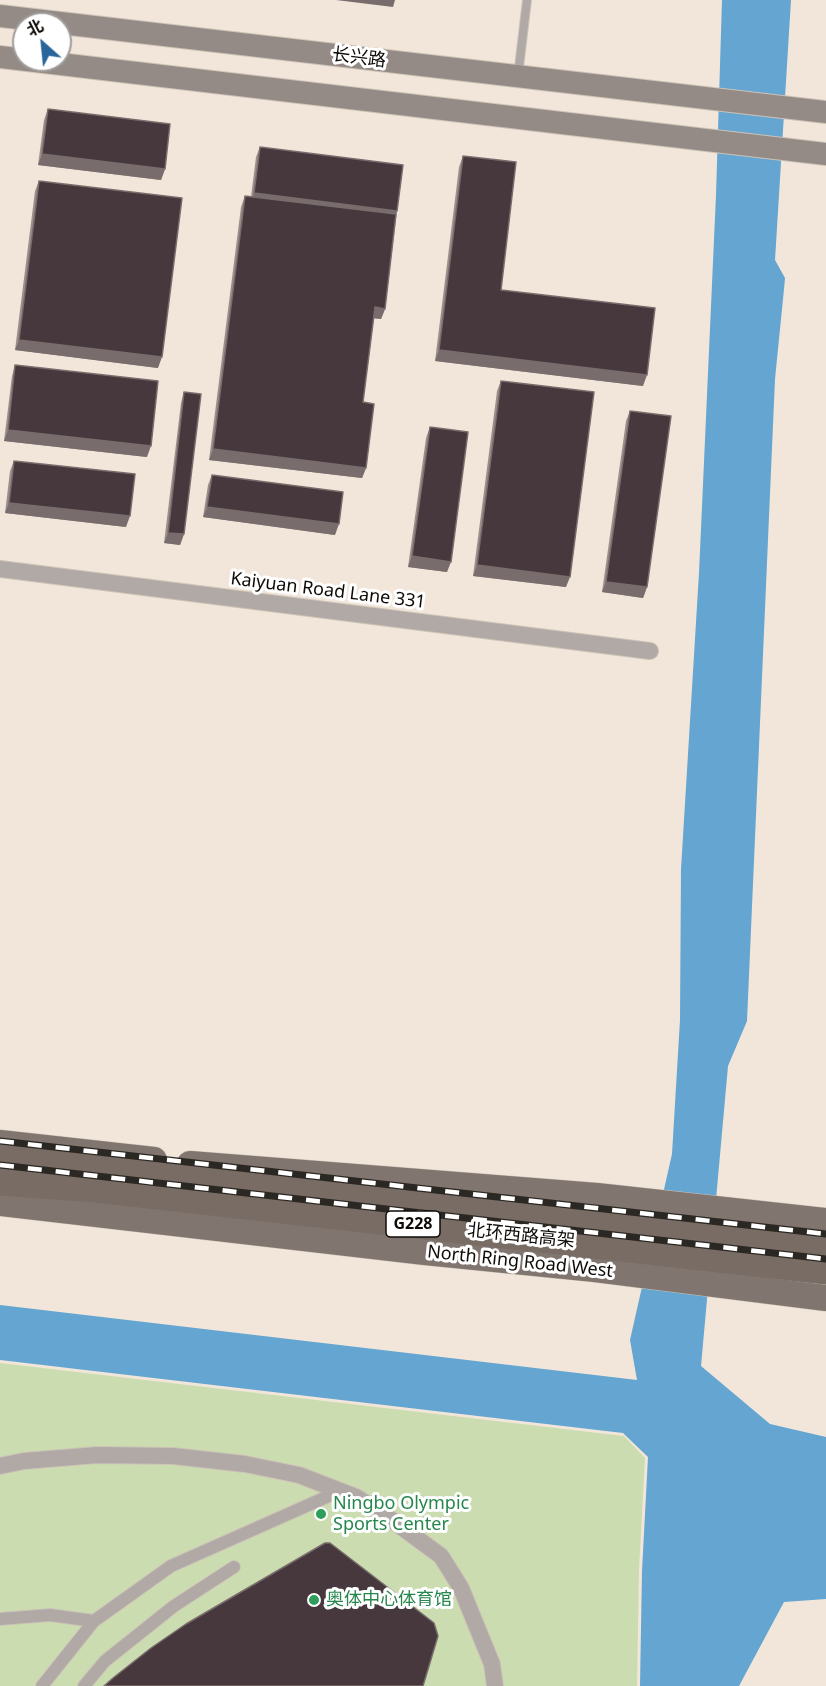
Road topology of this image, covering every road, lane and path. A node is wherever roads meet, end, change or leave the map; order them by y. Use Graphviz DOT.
graph roads {
  1 [pos="527,0"];
  2 [pos="0,16"];
  3 [pos="0,57"];
  4 [pos="518,76"];
  5 [pos="826,112"];
  6 [pos="826,154"];
  7 [pos="0,569"];
  8 [pos="650,651"];
  9 [pos="0,1143"];
  10 [pos="0,1157"];
  11 [pos="0,1182"];
  12 [pos="0,1203"];
  13 [pos="826,1221"];
  14 [pos="826,1243"];
  15 [pos="826,1270"];
  16 [pos="826,1298"];
  17 [pos="0,1466"];
  18 [pos="340,1491"];
  19 [pos="234,1567"];
  20 [pos="0,1619"];
  21 [pos="94,1621"];
  22 [pos="42,1686"];
  23 [pos="84,1686"];
  24 [pos="495,1686"];
  1 -- 4 [label="lane"];
  2 -- 4 [label="main road, 长兴路"];
  3 -- 6 [label="main road"];
  4 -- 5 [label="main road, 长兴路"];
  7 -- 8 [label="street, Kaiyuan Road Lane 331"];
  9 -- 13 [label="main road"];
  10 -- 14 [label="highway, 北环西路高架 / G228"];
  11 -- 15 [label="highway, 北环西路高架 / G228"];
  12 -- 16 [label="main road, North Ring Road West"];
  17 -- 18 [label="street"];
  18 -- 21 [label="street"];
  18 -- 24 [label="street"];
  19 -- 23 [label="street"];
  20 -- 21 [label="street"];
  21 -- 22 [label="street"];
}
